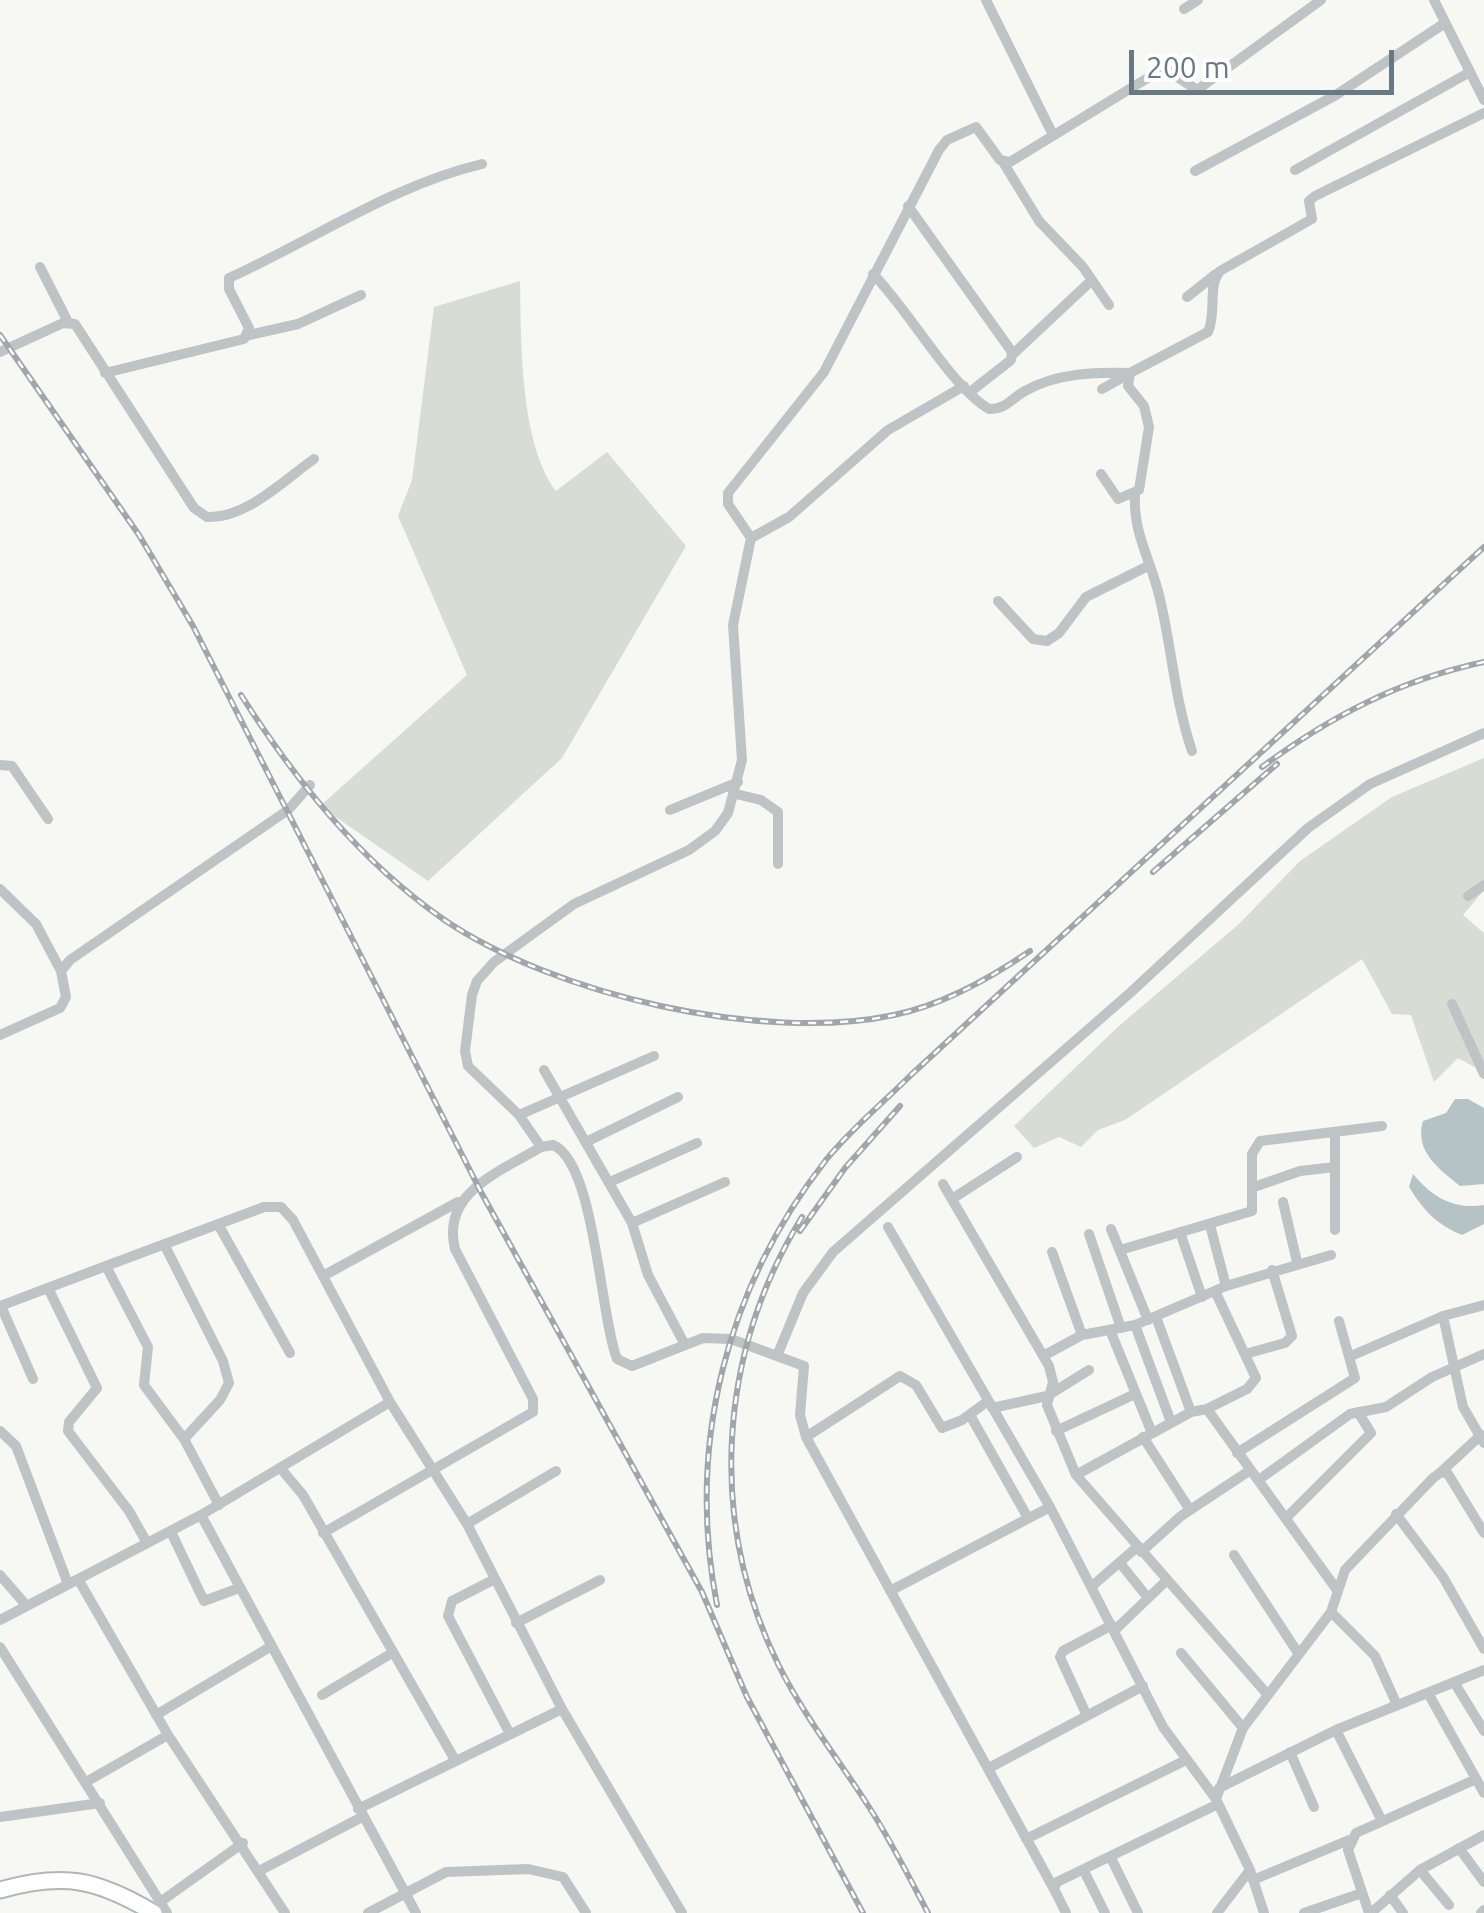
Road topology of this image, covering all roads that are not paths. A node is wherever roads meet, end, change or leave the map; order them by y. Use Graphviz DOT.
graph roads {
  1 [pos="986,0"];
  2 [pos="1198,0"];
  3 [pos="1321,0"];
  4 [pos="1434,0"];
  5 [pos="1184,9"];
  6 [pos="1445,22"];
  7 [pos="1470,72"];
  8 [pos="1484,100"];
  9 [pos="1484,114"];
  10 [pos="1053,135"];
  11 [pos="1004,162"];
  12 [pos="482,164"];
  13 [pos="1295,170"];
  14 [pos="1195,172"];
  15 [pos="908,206"];
  16 [pos="40,267"];
  17 [pos="873,274"];
  18 [pos="1216,274"];
  19 [pos="1092,280"];
  20 [pos="361,295"];
  21 [pos="1187,297"];
  22 [pos="1110,305"];
  23 [pos="68,322"];
  24 [pos="249,335"];
  25 [pos="0,352"];
  26 [pos="1012,354"];
  27 [pos="1130,373"];
  28 [pos="105,374"];
  29 [pos="967,389"];
  30 [pos="1102,389"];
  31 [pos="314,459"];
  32 [pos="1101,474"];
  33 [pos="1135,495"];
  34 [pos="751,538"];
  35 [pos="1148,566"];
  36 [pos="998,601"];
  37 [pos="1484,733"];
  38 [pos="1192,751"];
  39 [pos="0,765"];
  40 [pos="310,786"];
  41 [pos="737,788"];
  42 [pos="670,810"];
  43 [pos="48,819"];
  44 [pos="778,864"];
  45 [pos="1484,885"];
  46 [pos="0,888"];
  47 [pos="1468,896"];
  48 [pos="61,970"];
  49 [pos="1452,1004"];
  50 [pos="0,1035"];
  51 [pos="654,1056"];
  52 [pos="544,1070"];
  53 [pos="1484,1074"];
  54 [pos="678,1097"];
  55 [pos="560,1098"];
  56 [pos="520,1115"];
  57 [pos="1382,1126"];
  58 [pos="1335,1132"];
  59 [pos="586,1142"];
  60 [pos="697,1142"];
  61 [pos="542,1148"];
  62 [pos="1017,1157"];
  63 [pos="1335,1167"];
  64 [pos="610,1182"];
  65 [pos="724,1182"];
  66 [pos="944,1184"];
  67 [pos="1254,1188"];
  68 [pos="952,1198"];
  69 [pos="462,1201"];
  70 [pos="1284,1202"];
  71 [pos="632,1223"];
  72 [pos="218,1224"];
  73 [pos="1210,1225"];
  74 [pos="888,1226"];
  75 [pos="1111,1229"];
  76 [pos="1336,1230"];
  77 [pos="1180,1232"];
  78 [pos="1089,1234"];
  79 [pos="164,1244"];
  80 [pos="1120,1250"];
  81 [pos="1052,1252"];
  82 [pos="1331,1255"];
  83 [pos="1297,1262"];
  84 [pos="106,1266"];
  85 [pos="1272,1270"];
  86 [pos="323,1276"];
  87 [pos="48,1288"];
  88 [pos="1220,1289"];
  89 [pos="1202,1296"];
  90 [pos="1484,1305"];
  91 [pos="1,1306"];
  92 [pos="1443,1316"];
  93 [pos="1152,1318"];
  94 [pos="1339,1320"];
  95 [pos="1135,1325"];
  96 [pos="1116,1329"];
  97 [pos="1082,1335"];
  98 [pos="684,1342"];
  99 [pos="290,1353"];
  100 [pos="1245,1354"];
  101 [pos="1484,1354"];
  102 [pos="778,1356"];
  103 [pos="1043,1356"];
  104 [pos="1351,1356"];
  105 [pos="1453,1368"];
  106 [pos="1089,1370"];
  107 [pos="34,1379"];
  108 [pos="1135,1394"];
  109 [pos="1048,1396"];
  110 [pos="390,1402"];
  111 [pos="990,1404"];
  112 [pos="1208,1409"];
  113 [pos="1191,1412"];
  114 [pos="1358,1412"];
  115 [pos="970,1415"];
  116 [pos="1171,1422"];
  117 [pos="0,1431"];
  118 [pos="1056,1431"];
  119 [pos="1148,1435"];
  120 [pos="806,1437"];
  121 [pos="184,1438"];
  122 [pos="1483,1438"];
  123 [pos="1237,1453"];
  124 [pos="282,1470"];
  125 [pos="556,1470"];
  126 [pos="434,1471"];
  127 [pos="1249,1471"];
  128 [pos="1442,1472"];
  129 [pos="1076,1475"];
  130 [pos="1260,1479"];
  131 [pos="220,1505"];
  132 [pos="1050,1507"];
  133 [pos="1190,1510"];
  134 [pos="1396,1514"];
  135 [pos="201,1515"];
  136 [pos="1288,1516"];
  137 [pos="1028,1518"];
  138 [pos="467,1524"];
  139 [pos="171,1532"];
  140 [pos="324,1533"];
  141 [pos="1484,1533"];
  142 [pos="147,1543"];
  143 [pos="1139,1550"];
  144 [pos="1234,1555"];
  145 [pos="1120,1563"];
  146 [pos="0,1575"];
  147 [pos="69,1578"];
  148 [pos="493,1580"];
  149 [pos="600,1580"];
  150 [pos="1167,1580"];
  151 [pos="239,1588"];
  152 [pos="1092,1588"];
  153 [pos="1337,1590"];
  154 [pos="890,1592"];
  155 [pos="1148,1598"];
  156 [pos="21,1599"];
  157 [pos="1331,1612"];
  158 [pos="0,1620"];
  159 [pos="516,1624"];
  160 [pos="1114,1628"];
  161 [pos="270,1646"];
  162 [pos="0,1647"];
  163 [pos="1484,1649"];
  164 [pos="1182,1653"];
  165 [pos="1298,1653"];
  166 [pos="392,1654"];
  167 [pos="1484,1670"];
  168 [pos="1454,1682"];
  169 [pos="1143,1686"];
  170 [pos="1428,1692"];
  171 [pos="1267,1694"];
  172 [pos="322,1695"];
  173 [pos="1397,1705"];
  174 [pos="562,1708"];
  175 [pos="156,1715"];
  176 [pos="1087,1716"];
  177 [pos="1243,1728"];
  178 [pos="1336,1730"];
  179 [pos="1484,1731"];
  180 [pos="510,1734"];
  181 [pos="168,1735"];
  182 [pos="1290,1752"];
  183 [pos="455,1760"];
  184 [pos="1186,1760"];
  185 [pos="989,1768"];
  186 [pos="1474,1780"];
  187 [pos="86,1782"];
  188 [pos="1484,1793"];
  189 [pos="1217,1797"];
  190 [pos="100,1803"];
  191 [pos="1314,1807"];
  192 [pos="360,1813"];
  193 [pos="0,1817"];
  194 [pos="1382,1821"];
  195 [pos="1484,1835"];
  196 [pos="1026,1839"];
  197 [pos="1350,1840"];
  198 [pos="243,1843"];
  199 [pos="1459,1848"];
  200 [pos="1112,1858"];
  201 [pos="261,1870"];
  202 [pos="1420,1870"];
  203 [pos="1084,1871"];
  204 [pos="1252,1875"];
  205 [pos="1484,1882"];
  206 [pos="1054,1888"];
  207 [pos="2,1892"];
  208 [pos="404,1892"];
  209 [pos="1362,1893"];
  210 [pos="1390,1895"];
  211 [pos="1449,1905"];
  212 [pos="158,1907"];
  213 [pos="140,1913"];
  214 [pos="168,1913"];
  215 [pos="285,1913"];
  216 [pos="368,1913"];
  217 [pos="416,1913"];
  218 [pos="586,1913"];
  219 [pos="682,1913"];
  220 [pos="1066,1913"];
  221 [pos="1105,1913"];
  222 [pos="1138,1913"];
  223 [pos="1217,1913"];
  224 [pos="1264,1913"];
  225 [pos="1304,1913"];
  226 [pos="1370,1913"];
  227 [pos="1403,1913"];
  1 -- 10 [label="street"];
  2 -- 5 [label="street"];
  3 -- 10 [label="street"];
  4 -- 6 [label="street"];
  6 -- 7 [label="street"];
  6 -- 14 [label="street"];
  7 -- 8 [label="street"];
  7 -- 13 [label="street"];
  9 -- 18 [label="street"];
  10 -- 11 [label="street"];
  11 -- 15 [label="street"];
  11 -- 19 [label="street"];
  12 -- 24 [label="street"];
  15 -- 17 [label="street"];
  15 -- 26 [label="street"];
  16 -- 23 [label="street"];
  17 -- 29 [label="street"];
  17 -- 34 [label="street"];
  18 -- 21 [label="street"];
  18 -- 27 [label="street"];
  19 -- 22 [label="street"];
  19 -- 26 [label="street"];
  20 -- 24 [label="street"];
  23 -- 25 [label="street"];
  23 -- 28 [label="street"];
  24 -- 28 [label="street"];
  26 -- 29 [label="street"];
  27 -- 29 [label="street"];
  27 -- 30 [label="street"];
  27 -- 33 [label="street"];
  28 -- 31 [label="street"];
  29 -- 34 [label="street"];
  32 -- 33 [label="street"];
  33 -- 35 [label="street"];
  34 -- 41 [label="street"];
  35 -- 36 [label="street"];
  35 -- 38 [label="street"];
  37 -- 102 [label="street"];
  39 -- 43 [label="street"];
  40 -- 48 [label="street"];
  41 -- 42 [label="street"];
  41 -- 44 [label="street"];
  41 -- 56 [label="street"];
  45 -- 47 [label="street"];
  46 -- 48 [label="street"];
  48 -- 50 [label="street"];
  49 -- 53 [label="street"];
  51 -- 55 [label="street"];
  52 -- 55 [label="street"];
  54 -- 59 [label="street"];
  55 -- 56 [label="street"];
  55 -- 59 [label="street"];
  56 -- 61 [label="street"];
  57 -- 58 [label="street"];
  58 -- 63 [label="street"];
  58 -- 67 [label="street"];
  59 -- 64 [label="street"];
  60 -- 64 [label="street"];
  61 -- 69 [label="street"];
  61 -- 98 [label="street"];
  62 -- 68 [label="street"];
  63 -- 67 [label="street"];
  63 -- 76 [label="street"];
  64 -- 71 [label="street"];
  65 -- 71 [label="street"];
  66 -- 68 [label="street"];
  67 -- 73 [label="street"];
  68 -- 103 [label="street"];
  69 -- 86 [label="street"];
  69 -- 126 [label="street"];
  70 -- 83 [label="street"];
  71 -- 98 [label="street"];
  72 -- 79 [label="street"];
  72 -- 86 [label="street"];
  72 -- 99 [label="street"];
  73 -- 77 [label="street"];
  73 -- 88 [label="street"];
  74 -- 111 [label="street"];
  75 -- 80 [label="street"];
  77 -- 80 [label="street"];
  77 -- 89 [label="street"];
  78 -- 96 [label="street"];
  79 -- 84 [label="street"];
  79 -- 121 [label="street"];
  80 -- 93 [label="street"];
  81 -- 97 [label="street"];
  82 -- 83 [label="street"];
  83 -- 85 [label="street"];
  84 -- 87 [label="street"];
  84 -- 121 [label="street"];
  85 -- 88 [label="street"];
  85 -- 100 [label="street"];
  86 -- 110 [label="street"];
  87 -- 91 [label="street"];
  87 -- 142 [label="street"];
  88 -- 89 [label="street"];
  88 -- 100 [label="street"];
  89 -- 93 [label="street"];
  90 -- 92 [label="street"];
  91 -- 107 [label="street"];
  92 -- 104 [label="street"];
  92 -- 105 [label="street"];
  93 -- 95 [label="street"];
  93 -- 113 [label="street"];
  94 -- 104 [label="street"];
  95 -- 96 [label="street"];
  95 -- 116 [label="street"];
  96 -- 97 [label="street"];
  96 -- 108 [label="street"];
  97 -- 103 [label="street"];
  98 -- 102 [label="street"];
  100 -- 112 [label="street"];
  101 -- 105 [label="street"];
  102 -- 120 [label="street"];
  103 -- 109 [label="street"];
  104 -- 123 [label="street"];
  105 -- 114 [label="street"];
  105 -- 122 [label="street"];
  106 -- 109 [label="street"];
  108 -- 118 [label="street"];
  108 -- 119 [label="street"];
  109 -- 111 [label="street"];
  109 -- 118 [label="street"];
  110 -- 124 [label="street"];
  110 -- 126 [label="street"];
  111 -- 115 [label="street"];
  111 -- 132 [label="street"];
  112 -- 113 [label="street"];
  112 -- 123 [label="street"];
  113 -- 116 [label="street"];
  114 -- 130 [label="street"];
  114 -- 136 [label="street"];
  115 -- 120 [label="street"];
  115 -- 137 [label="street"];
  116 -- 119 [label="street"];
  117 -- 147 [label="street"];
  118 -- 129 [label="street"];
  119 -- 129 [label="street"];
  119 -- 133 [label="street"];
  120 -- 154 [label="street"];
  121 -- 131 [label="street"];
  122 -- 128 [label="street"];
  123 -- 127 [label="street"];
  124 -- 131 [label="street"];
  124 -- 140 [label="street"];
  125 -- 138 [label="street"];
  126 -- 138 [label="street"];
  126 -- 140 [label="street"];
  127 -- 130 [label="street"];
  127 -- 133 [label="street"];
  128 -- 134 [label="street"];
  128 -- 141 [label="street"];
  129 -- 143 [label="street"];
  130 -- 136 [label="street"];
  131 -- 135 [label="street"];
  132 -- 137 [label="street"];
  132 -- 152 [label="street"];
  133 -- 143 [label="street"];
  134 -- 153 [label="street"];
  134 -- 163 [label="street"];
  135 -- 139 [label="street"];
  135 -- 151 [label="street"];
  136 -- 153 [label="street"];
  137 -- 154 [label="street"];
  138 -- 148 [label="street"];
  139 -- 142 [label="street"];
  139 -- 151 [label="street"];
  140 -- 166 [label="street"];
  142 -- 147 [label="street"];
  143 -- 145 [label="street"];
  143 -- 150 [label="street"];
  144 -- 165 [label="street"];
  145 -- 152 [label="street"];
  145 -- 155 [label="street"];
  146 -- 156 [label="street"];
  147 -- 156 [label="street"];
  147 -- 175 [label="street"];
  148 -- 159 [label="street"];
  148 -- 180 [label="street"];
  149 -- 159 [label="street"];
  150 -- 155 [label="street"];
  150 -- 171 [label="street"];
  151 -- 161 [label="street"];
  152 -- 160 [label="street"];
  153 -- 157 [label="street"];
  154 -- 185 [label="street"];
  155 -- 160 [label="street"];
  156 -- 158 [label="street"];
  157 -- 165 [label="street"];
  157 -- 173 [label="street"];
  159 -- 174 [label="street"];
  160 -- 169 [label="street"];
  160 -- 176 [label="street"];
  161 -- 175 [label="street"];
  161 -- 192 [label="street"];
  162 -- 187 [label="street"];
  164 -- 177 [label="street"];
  165 -- 171 [label="street"];
  166 -- 172 [label="street"];
  166 -- 183 [label="street"];
  167 -- 168 [label="street"];
  168 -- 170 [label="street"];
  168 -- 179 [label="street"];
  169 -- 176 [label="street"];
  169 -- 184 [label="street"];
  170 -- 173 [label="street"];
  170 -- 186 [label="street"];
  171 -- 177 [label="street"];
  173 -- 178 [label="street"];
  174 -- 180 [label="street"];
  174 -- 219 [label="street"];
  175 -- 181 [label="street"];
  176 -- 185 [label="street"];
  177 -- 189 [label="street"];
  178 -- 182 [label="street"];
  178 -- 194 [label="street"];
  180 -- 183 [label="street"];
  181 -- 187 [label="street"];
  181 -- 198 [label="street"];
  182 -- 189 [label="street"];
  182 -- 191 [label="street"];
  183 -- 192 [label="street"];
  184 -- 189 [label="street"];
  184 -- 196 [label="street"];
  185 -- 196 [label="street"];
  186 -- 188 [label="street"];
  186 -- 194 [label="street"];
  187 -- 190 [label="street"];
  189 -- 200 [label="street"];
  189 -- 204 [label="street"];
  190 -- 193 [label="street"];
  190 -- 212 [label="street"];
  192 -- 201 [label="street"];
  192 -- 208 [label="street"];
  194 -- 197 [label="street"];
  195 -- 199 [label="street"];
  196 -- 206 [label="street"];
  197 -- 204 [label="street"];
  197 -- 209 [label="street"];
  198 -- 201 [label="street"];
  198 -- 212 [label="street"];
  199 -- 202 [label="street"];
  199 -- 205 [label="street"];
  200 -- 203 [label="street"];
  200 -- 222 [label="street"];
  201 -- 215 [label="street"];
  202 -- 210 [label="street"];
  202 -- 211 [label="street"];
  203 -- 206 [label="street"];
  203 -- 221 [label="street"];
  204 -- 223 [label="street"];
  204 -- 224 [label="street"];
  206 -- 220 [label="street"];
  207 -- 212 [label="highway"];
  207 -- 213 [label="highway"];
  208 -- 216 [label="street"];
  208 -- 217 [label="street"];
  208 -- 218 [label="street"];
  209 -- 225 [label="street"];
  209 -- 226 [label="street"];
  210 -- 226 [label="street"];
  210 -- 227 [label="street"];
  212 -- 214 [label="street"];
}
